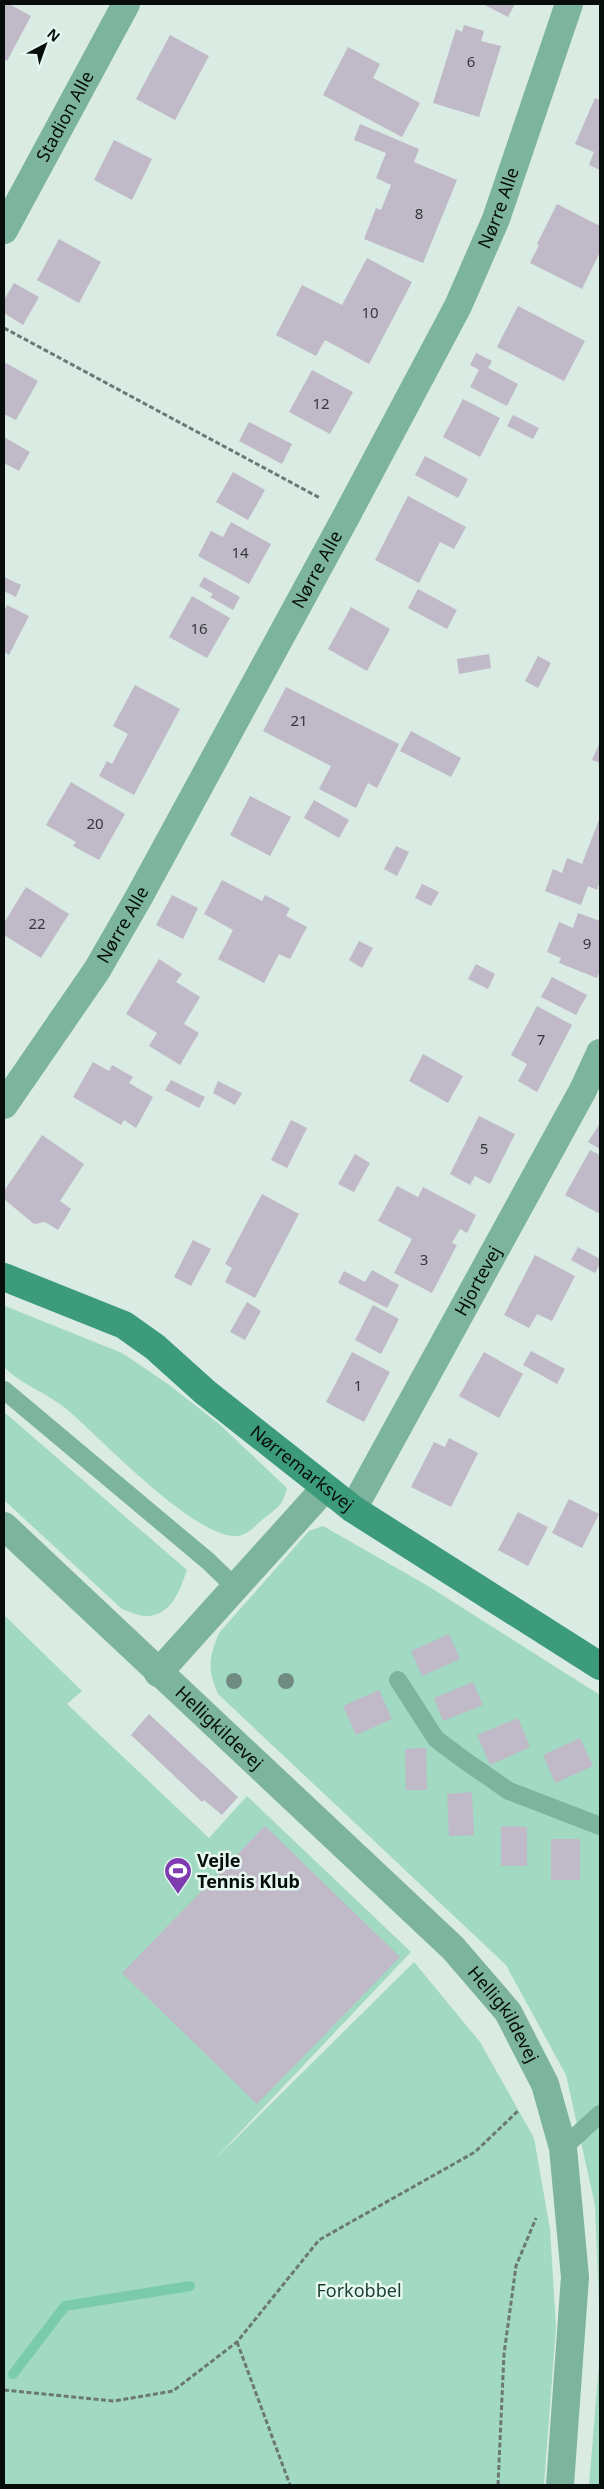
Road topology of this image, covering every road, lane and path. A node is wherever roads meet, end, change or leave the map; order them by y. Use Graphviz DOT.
graph roads {
  1 [pos="126,4"];
  2 [pos="569,4"];
  3 [pos="4,230"];
  4 [pos="4,328"];
  5 [pos="348,513"];
  6 [pos="600,1053"];
  7 [pos="4,1105"];
  8 [pos="4,1277"];
  9 [pos="4,1390"];
  10 [pos="325,1488"];
  11 [pos="354,1509"];
  12 [pos="4,1526"];
  13 [pos="235,1587"];
  14 [pos="600,1666"];
  15 [pos="158,1673"];
  16 [pos="398,1680"];
  17 [pos="600,1826"];
  18 [pos="545,2084"];
  19 [pos="600,2114"];
  20 [pos="563,2148"];
  21 [pos="538,2214"];
  22 [pos="237,2342"];
  23 [pos="4,2390"];
  24 [pos="290,2485"];
  25 [pos="498,2485"];
  26 [pos="560,2485"];
  1 -- 3 [label="street, Stadion Alle"];
  2 -- 5 [label="street, Nørre Alle"];
  4 -- 5 [label="path"];
  5 -- 7 [label="street, Nørre Alle"];
  6 -- 11 [label="street, Hjortevej"];
  8 -- 10 [label="street, Nørremarksvej"];
  9 -- 13 [label="lane"];
  10 -- 11 [label="street, Nørremarksvej"];
  10 -- 13 [label="street, Helligkildevej"];
  11 -- 14 [label="street, Nørremarksvej"];
  12 -- 15 [label="street, Helligkildevej"];
  13 -- 15 [label="street, Helligkildevej"];
  15 -- 18 [label="street, Helligkildevej"];
  16 -- 17 [label="lane"];
  18 -- 20 [label="street, Helligkildevej"];
  18 -- 22 [label="path"];
  19 -- 20 [label="lane"];
  20 -- 26 [label="street, Helligkildevej"];
  21 -- 25 [label="path"];
  22 -- 23 [label="path"];
  22 -- 24 [label="path"];
}
